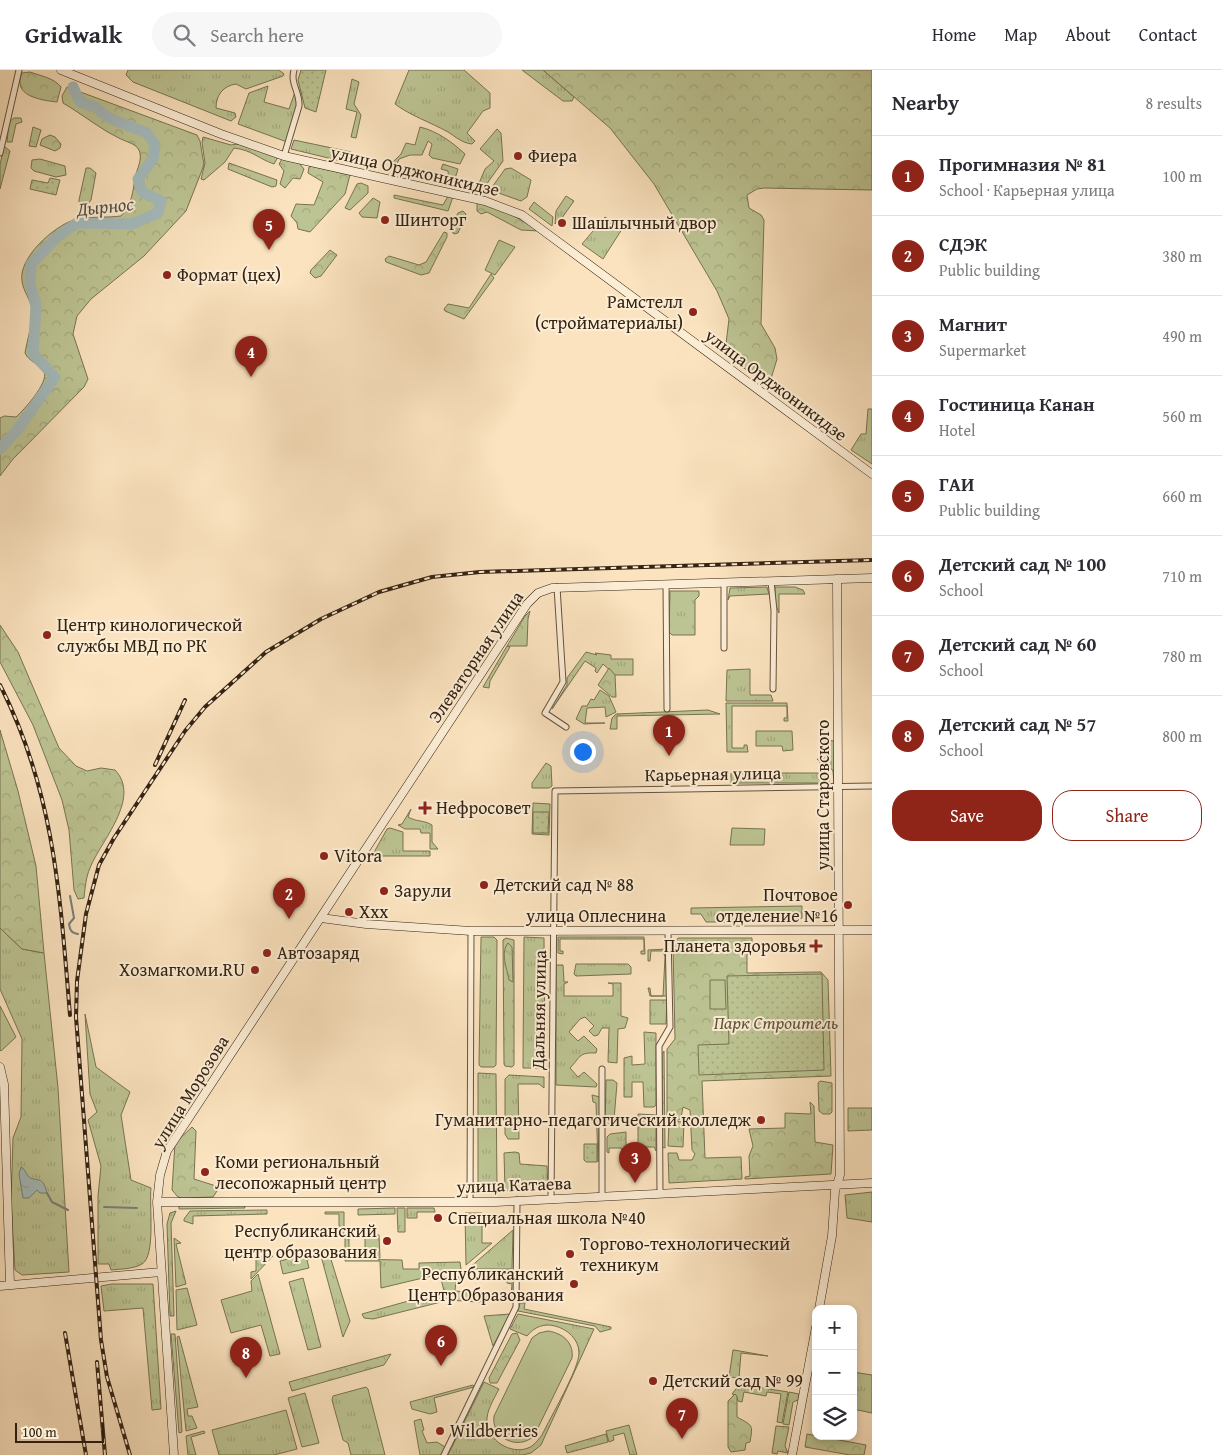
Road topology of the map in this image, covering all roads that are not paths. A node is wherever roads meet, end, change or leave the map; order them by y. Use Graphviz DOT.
graph roads {
  1 [pos="19,70"];
  2 [pos="61,70"];
  3 [pos="294,70"];
  4 [pos="0,153"];
  5 [pos="284,156"];
  6 [pos="872,474"];
  7 [pos="872,578"];
  8 [pos="837,579"];
  9 [pos="771,581"];
  10 [pos="724,583"];
  11 [pos="666,584"];
  12 [pos="558,587"];
  13 [pos="724,648"];
  14 [pos="773,688"];
  15 [pos="667,709"];
  16 [pos="566,727"];
  17 [pos="838,786"];
  18 [pos="872,786"];
  19 [pos="555,791"];
  20 [pos="321,918"];
  21 [pos="839,930"];
  22 [pos="872,930"];
  23 [pos="472,931"];
  24 [pos="554,932"];
  25 [pos="668,932"];
  26 [pos="0,1067"];
  27 [pos="602,1069"];
  28 [pos="872,1183"];
  29 [pos="838,1184"];
  30 [pos="660,1193"];
  31 [pos="602,1196"];
  32 [pos="551,1199"];
  33 [pos="517,1200"];
  34 [pos="157,1202"];
  35 [pos="470,1202"];
  36 [pos="161,1272"];
  37 [pos="10,1285"];
  38 [pos="0,1286"];
  39 [pos="820,1305"];
  40 [pos="812,1348"];
  41 [pos="174,1455"];
  42 [pos="444,1455"];
  43 [pos="792,1455"];
  1 -- 4 [label="street"];
  2 -- 5 [label="street, улица Орджоникидзе"];
  3 -- 5 [label="street"];
  5 -- 6 [label="street, улица Орджоникидзе"];
  7 -- 8 [label="street, Элеваторная улица"];
  8 -- 9 [label="street, Элеваторная улица"];
  8 -- 17 [label="street, улица Старовского"];
  9 -- 10 [label="street, Элеваторная улица"];
  9 -- 14 [label="street"];
  10 -- 11 [label="street, Элеваторная улица"];
  10 -- 13 [label="street"];
  11 -- 12 [label="street, Элеваторная улица"];
  11 -- 15 [label="street"];
  12 -- 16 [label="street"];
  12 -- 20 [label="street, Элеваторная улица"];
  17 -- 18 [label="street, Карьерная улица"];
  17 -- 19 [label="street, Карьерная улица"];
  17 -- 21 [label="street, улица Старовского"];
  19 -- 24 [label="street, Дальняя улица"];
  20 -- 23 [label="street, улица Оплеснина"];
  20 -- 34 [label="street, улица Морозова"];
  21 -- 22 [label="street, улица Оплеснина"];
  21 -- 25 [label="street, улица Оплеснина"];
  21 -- 29 [label="street, улица Старовского"];
  23 -- 24 [label="street, улица Оплеснина"];
  23 -- 35 [label="street"];
  24 -- 25 [label="street, улица Оплеснина"];
  24 -- 32 [label="street, Дальняя улица"];
  25 -- 30 [label="street"];
  26 -- 37 [label="street"];
  27 -- 31 [label="street"];
  28 -- 29 [label="street, улица Катаева"];
  29 -- 30 [label="street, улица Катаева"];
  29 -- 39 [label="street, улица Старовского"];
  30 -- 31 [label="street, улица Катаева"];
  31 -- 32 [label="street, улица Катаева"];
  32 -- 33 [label="street, улица Катаева"];
  33 -- 35 [label="street, улица Катаева"];
  33 -- 42 [label="street"];
  34 -- 35 [label="street, улица Катаева"];
  34 -- 36 [label="street, улица Морозова"];
  36 -- 37 [label="street"];
  36 -- 41 [label="street, улица Морозова"];
  37 -- 38 [label="street"];
  40 -- 43 [label="street"];
}
